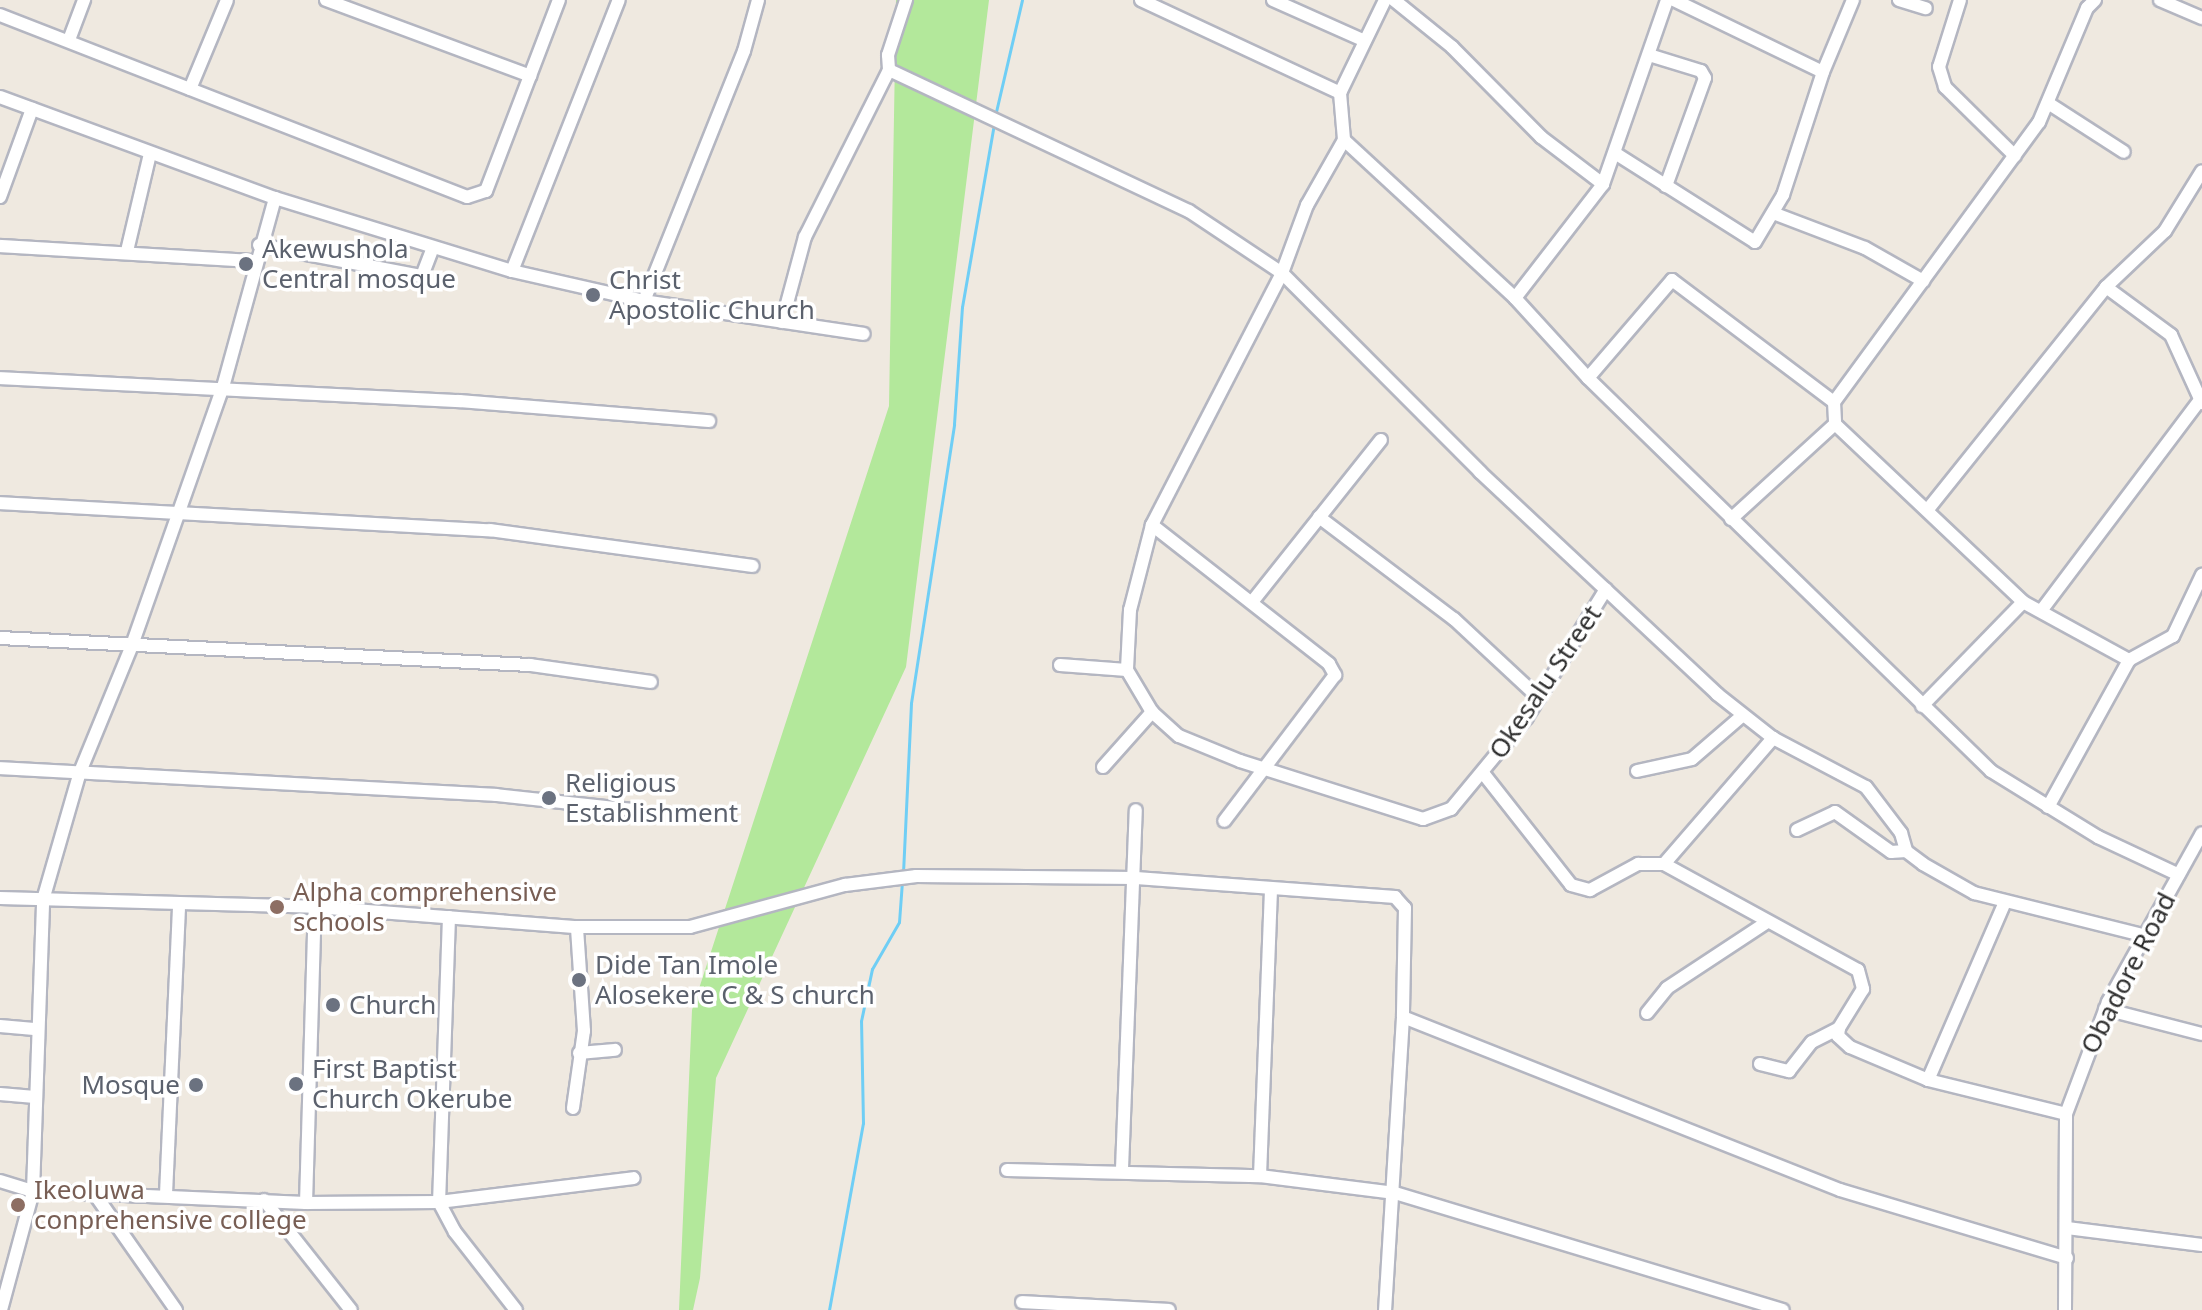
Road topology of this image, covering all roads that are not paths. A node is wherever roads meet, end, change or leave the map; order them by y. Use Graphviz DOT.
graph roads {
  1 [pos="84,0"];
  2 [pos="227,0"];
  3 [pos="326,0"];
  4 [pos="559,0"];
  5 [pos="619,0"];
  6 [pos="758,0"];
  7 [pos="906,0"];
  8 [pos="1141,0"];
  9 [pos="1273,0"];
  10 [pos="1385,0"];
  11 [pos="1394,0"];
  12 [pos="1667,0"];
  13 [pos="1674,0"];
  14 [pos="1853,0"];
  15 [pos="1899,0"];
  16 [pos="1960,0"];
  17 [pos="2095,0"];
  18 [pos="2160,0"];
  19 [pos="1926,8"];
  20 [pos="0,15"];
  21 [pos="2202,18"];
  22 [pos="69,40"];
  23 [pos="1363,40"];
  24 [pos="1649,55"];
  25 [pos="889,70"];
  26 [pos="1823,72"];
  27 [pos="530,76"];
  28 [pos="190,89"];
  29 [pos="1340,93"];
  30 [pos="0,97"];
  31 [pos="2048,103"];
  32 [pos="32,109"];
  33 [pos="1344,140"];
  34 [pos="2124,152"];
  35 [pos="150,154"];
  36 [pos="1618,155"];
  37 [pos="2015,156"];
  38 [pos="2202,171"];
  39 [pos="1603,184"];
  40 [pos="1666,186"];
  41 [pos="0,197"];
  42 [pos="275,198"];
  43 [pos="1773,213"];
  44 [pos="259,245"];
  45 [pos="0,246"];
  46 [pos="432,250"];
  47 [pos="127,251"];
  48 [pos="255,261"];
  49 [pos="512,271"];
  50 [pos="1282,273"];
  51 [pos="1923,281"];
  52 [pos="2106,287"];
  53 [pos="1515,298"];
  54 [pos="644,301"];
  55 [pos="782,322"];
  56 [pos="864,334"];
  57 [pos="0,378"];
  58 [pos="1588,378"];
  59 [pos="223,387"];
  60 [pos="1834,402"];
  61 [pos="2200,402"];
  62 [pos="709,421"];
  63 [pos="1835,424"];
  64 [pos="1381,440"];
  65 [pos="0,503"];
  66 [pos="1929,508"];
  67 [pos="177,513"];
  68 [pos="1319,517"];
  69 [pos="1731,519"];
  70 [pos="1152,525"];
  71 [pos="753,566"];
  72 [pos="2202,575"];
  73 [pos="1606,589"];
  74 [pos="1252,602"];
  75 [pos="2023,602"];
  76 [pos="2041,611"];
  77 [pos="0,638"];
  78 [pos="132,645"];
  79 [pos="2129,660"];
  80 [pos="1060,665"];
  81 [pos="1127,670"];
  82 [pos="651,682"];
  83 [pos="1539,698"];
  84 [pos="1922,706"];
  85 [pos="1152,712"];
  86 [pos="1743,715"];
  87 [pos="1773,738"];
  88 [pos="1103,767"];
  89 [pos="0,768"];
  90 [pos="1268,769"];
  91 [pos="1637,771"];
  92 [pos="80,772"];
  93 [pos="1483,773"];
  94 [pos="2048,807"];
  95 [pos="634,810"];
  96 [pos="1136,810"];
  97 [pos="1224,821"];
  98 [pos="1797,830"];
  99 [pos="2202,833"];
  100 [pos="1906,851"];
  101 [pos="1664,864"];
  102 [pos="2179,875"];
  103 [pos="1136,878"];
  104 [pos="1271,888"];
  105 [pos="0,898"];
  106 [pos="43,900"];
  107 [pos="2005,902"];
  108 [pos="179,904"];
  109 [pos="315,907"];
  110 [pos="449,917"];
  111 [pos="1767,922"];
  112 [pos="577,927"];
  113 [pos="2146,936"];
  114 [pos="2105,1009"];
  115 [pos="1647,1013"];
  116 [pos="1403,1017"];
  117 [pos="0,1026"];
  118 [pos="1839,1028"];
  119 [pos="37,1029"];
  120 [pos="2202,1034"];
  121 [pos="615,1050"];
  122 [pos="579,1053"];
  123 [pos="1760,1064"];
  124 [pos="1928,1080"];
  125 [pos="0,1094"];
  126 [pos="32,1097"];
  127 [pos="573,1108"];
  128 [pos="2066,1114"];
  129 [pos="1122,1169"];
  130 [pos="1007,1170"];
  131 [pos="1260,1176"];
  132 [pos="634,1178"];
  133 [pos="0,1181"];
  134 [pos="33,1191"];
  135 [pos="94,1193"];
  136 [pos="1395,1193"];
  137 [pos="166,1194"];
  138 [pos="264,1200"];
  139 [pos="439,1202"];
  140 [pos="306,1203"];
  141 [pos="2067,1228"];
  142 [pos="2202,1245"];
  143 [pos="2067,1258"];
  144 [pos="1022,1302"];
  145 [pos="1,1310"];
  146 [pos="176,1310"];
  147 [pos="351,1310"];
  148 [pos="516,1310"];
  149 [pos="1169,1310"];
  150 [pos="1385,1310"];
  151 [pos="1783,1310"];
  152 [pos="2065,1310"];
  1 -- 22 [label="street"];
  2 -- 28 [label="street"];
  3 -- 27 [label="street"];
  4 -- 27 [label="street"];
  5 -- 49 [label="street"];
  6 -- 54 [label="street"];
  7 -- 25 [label="street"];
  8 -- 29 [label="street"];
  9 -- 23 [label="street"];
  10 -- 23 [label="street"];
  11 -- 39 [label="street"];
  12 -- 24 [label="street"];
  13 -- 26 [label="street"];
  14 -- 26 [label="street"];
  15 -- 19 [label="street"];
  16 -- 37 [label="street"];
  17 -- 31 [label="street"];
  18 -- 21 [label="street"];
  20 -- 22 [label="street"];
  22 -- 28 [label="street"];
  23 -- 29 [label="street"];
  24 -- 36 [label="street"];
  24 -- 40 [label="street"];
  25 -- 50 [label="street"];
  25 -- 55 [label="street"];
  26 -- 43 [label="street"];
  27 -- 28 [label="street"];
  29 -- 33 [label="street"];
  30 -- 32 [label="street"];
  31 -- 34 [label="street"];
  31 -- 37 [label="street"];
  32 -- 35 [label="street"];
  32 -- 41 [label="street"];
  33 -- 50 [label="street"];
  33 -- 53 [label="street"];
  35 -- 42 [label="street"];
  35 -- 47 [label="street"];
  36 -- 39 [label="street"];
  36 -- 40 [label="street"];
  37 -- 51 [label="street"];
  38 -- 52 [label="street"];
  39 -- 53 [label="street"];
  40 -- 43 [label="street"];
  42 -- 44 [label="street"];
  42 -- 46 [label="street"];
  43 -- 51 [label="street"];
  44 -- 46 [label="street"];
  44 -- 48 [label="street"];
  45 -- 47 [label="street"];
  46 -- 49 [label="street"];
  47 -- 48 [label="street"];
  48 -- 59 [label="street"];
  49 -- 54 [label="street"];
  50 -- 70 [label="street"];
  50 -- 73 [label="street"];
  51 -- 60 [label="street"];
  52 -- 61 [label="street"];
  52 -- 66 [label="street"];
  53 -- 58 [label="street"];
  54 -- 55 [label="street"];
  55 -- 56 [label="street"];
  57 -- 59 [label="street"];
  58 -- 60 [label="street"];
  58 -- 69 [label="street"];
  59 -- 62 [label="street"];
  59 -- 67 [label="street"];
  60 -- 63 [label="street"];
  61 -- 76 [label="street"];
  63 -- 66 [label="street"];
  63 -- 69 [label="street"];
  64 -- 68 [label="street"];
  65 -- 67 [label="street"];
  66 -- 75 [label="street"];
  67 -- 71 [label="street"];
  67 -- 78 [label="street"];
  68 -- 74 [label="street"];
  68 -- 83 [label="street"];
  69 -- 84 [label="street"];
  70 -- 74 [label="street"];
  70 -- 81 [label="street"];
  72 -- 79 [label="street"];
  73 -- 83 [label="street, Okesalu Street"];
  73 -- 86 [label="street"];
  74 -- 90 [label="street"];
  75 -- 76 [label="street"];
  75 -- 84 [label="street"];
  76 -- 79 [label="street"];
  77 -- 78 [label="street"];
  78 -- 82 [label="street"];
  78 -- 92 [label="street"];
  79 -- 94 [label="street"];
  80 -- 81 [label="street"];
  81 -- 85 [label="street, Okesalu Street"];
  83 -- 93 [label="street, Okesalu Street"];
  84 -- 94 [label="street"];
  85 -- 88 [label="street"];
  85 -- 90 [label="street, Okesalu Street"];
  86 -- 87 [label="street"];
  86 -- 91 [label="street"];
  87 -- 100 [label="street"];
  87 -- 101 [label="street"];
  89 -- 92 [label="street"];
  90 -- 93 [label="street, Okesalu Street"];
  90 -- 97 [label="street"];
  92 -- 95 [label="street"];
  92 -- 106 [label="street"];
  93 -- 101 [label="street"];
  94 -- 102 [label="street"];
  96 -- 103 [label="street"];
  98 -- 100 [label="street"];
  99 -- 102 [label="street, Obadore Road"];
  100 -- 107 [label="street"];
  101 -- 111 [label="street"];
  102 -- 113 [label="street, Obadore Road"];
  103 -- 104 [label="street"];
  103 -- 112 [label="street"];
  103 -- 129 [label="street"];
  104 -- 116 [label="street"];
  104 -- 131 [label="street"];
  105 -- 106 [label="street"];
  106 -- 108 [label="street"];
  106 -- 119 [label="street"];
  107 -- 113 [label="street"];
  107 -- 124 [label="street"];
  108 -- 109 [label="street"];
  108 -- 137 [label="street"];
  109 -- 110 [label="street"];
  109 -- 140 [label="street"];
  110 -- 112 [label="street"];
  110 -- 139 [label="street"];
  111 -- 115 [label="street"];
  111 -- 118 [label="street"];
  112 -- 122 [label="street"];
  113 -- 114 [label="street, Obadore Road"];
  114 -- 120 [label="street"];
  114 -- 128 [label="street, Obadore Road"];
  116 -- 136 [label="street"];
  116 -- 143 [label="street"];
  117 -- 119 [label="street"];
  118 -- 123 [label="street"];
  118 -- 124 [label="street"];
  119 -- 126 [label="street"];
  121 -- 122 [label="street"];
  122 -- 127 [label="street"];
  124 -- 128 [label="street"];
  125 -- 126 [label="street"];
  126 -- 134 [label="street"];
  128 -- 141 [label="street, Obadore Road"];
  129 -- 130 [label="street"];
  129 -- 131 [label="street"];
  131 -- 136 [label="street"];
  132 -- 139 [label="street"];
  133 -- 134 [label="street"];
  134 -- 135 [label="street"];
  134 -- 145 [label="street"];
  135 -- 137 [label="street"];
  135 -- 146 [label="street"];
  136 -- 150 [label="street"];
  136 -- 151 [label="street"];
  137 -- 138 [label="street"];
  138 -- 140 [label="street"];
  138 -- 147 [label="street"];
  139 -- 140 [label="street"];
  139 -- 148 [label="street"];
  141 -- 142 [label="street"];
  141 -- 143 [label="street, Obadore Road"];
  143 -- 152 [label="street, Obadore Road"];
  144 -- 149 [label="street"];
}
